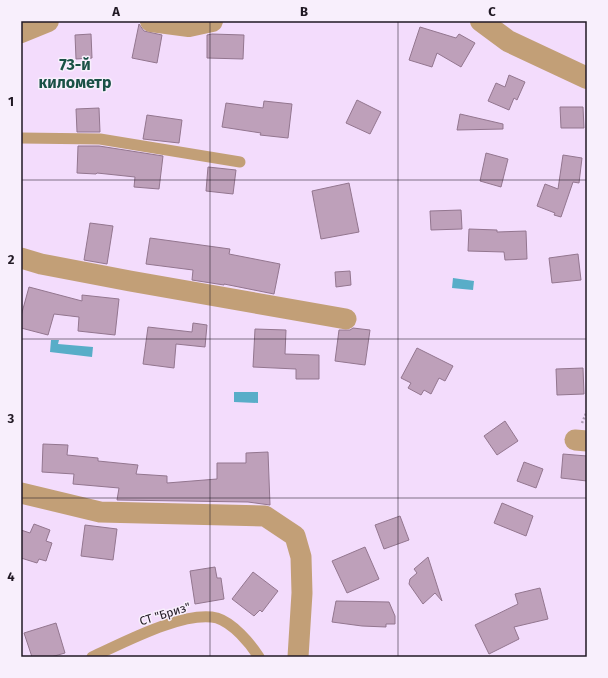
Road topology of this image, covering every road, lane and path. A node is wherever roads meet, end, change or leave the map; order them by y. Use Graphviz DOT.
graph roads {
  1 [pos="48,21"];
  2 [pos="151,21"];
  3 [pos="212,21"];
  4 [pos="481,21"];
  5 [pos="21,32"];
  6 [pos="587,78"];
  7 [pos="21,138"];
  8 [pos="240,162"];
  9 [pos="21,258"];
  10 [pos="346,319"];
  11 [pos="21,493"];
  12 [pos="92,657"];
  13 [pos="259,657"];
  14 [pos="298,657"];
  1 -- 5 [label="street"];
  2 -- 3 [label="street"];
  4 -- 6 [label="street"];
  7 -- 8 [label="lane"];
  9 -- 10 [label="street"];
  11 -- 14 [label="street"];
  12 -- 13 [label="lane, СТ \"Бриз\""];
}
